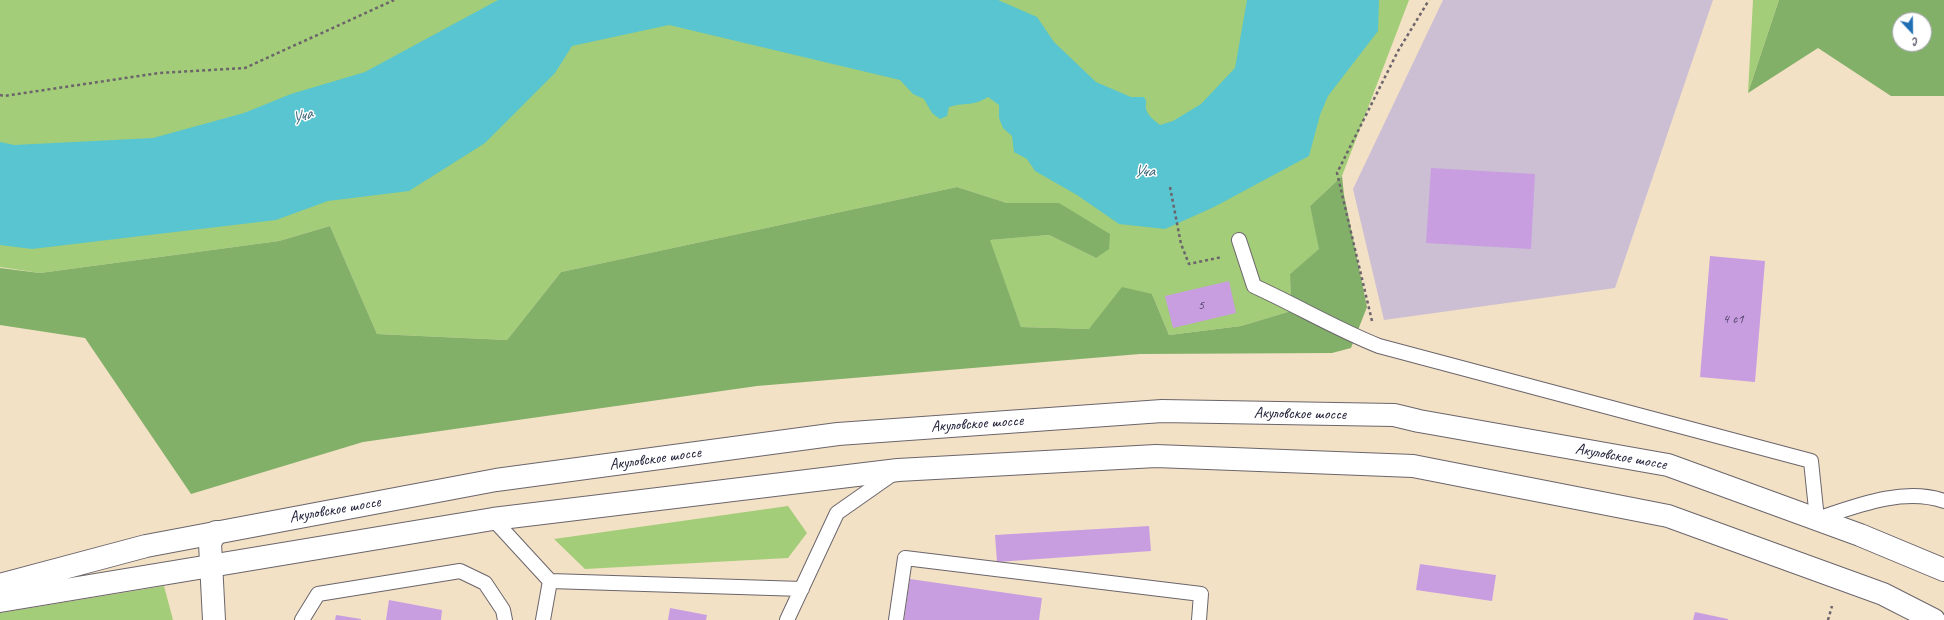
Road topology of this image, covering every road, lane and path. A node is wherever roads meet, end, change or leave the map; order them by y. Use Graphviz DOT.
graph roads {
  1 [pos="394,0"];
  2 [pos="1429,0"];
  3 [pos="0,95"];
  4 [pos="1170,187"];
  5 [pos="1239,240"];
  6 [pos="1244,254"];
  7 [pos="1379,346"];
  8 [pos="898,470"];
  9 [pos="1944,501"];
  10 [pos="494,519"];
  11 [pos="1817,519"];
  12 [pos="216,532"];
  13 [pos="210,566"];
  14 [pos="1944,570"];
  15 [pos="550,582"];
  16 [pos="0,585"];
  17 [pos="802,589"];
  18 [pos="0,601"];
  19 [pos="1832,606"];
  20 [pos="214,620"];
  21 [pos="302,620"];
  22 [pos="505,620"];
  23 [pos="543,620"];
  24 [pos="787,620"];
  25 [pos="896,620"];
  26 [pos="1199,620"];
  27 [pos="1828,620"];
  28 [pos="1934,620"];
  1 -- 3 [label="path"];
  2 -- 7 [label="path"];
  4 -- 6 [label="path"];
  5 -- 6 [label="lane"];
  6 -- 7 [label="lane"];
  7 -- 11 [label="lane"];
  8 -- 10 [label="main road"];
  8 -- 17 [label="lane"];
  8 -- 28 [label="main road"];
  9 -- 11 [label="lane"];
  10 -- 13 [label="main road"];
  10 -- 15 [label="lane"];
  11 -- 12 [label="main road, Акуловское шоссе"];
  11 -- 14 [label="main road, Акуловское шоссе"];
  12 -- 13 [label="main road"];
  12 -- 16 [label="main road, Акуловское шоссе"];
  13 -- 18 [label="main road"];
  13 -- 20 [label="main road"];
  15 -- 17 [label="lane"];
  15 -- 23 [label="lane"];
  17 -- 24 [label="lane"];
  19 -- 27 [label="path"];
  21 -- 22 [label="lane"];
  25 -- 26 [label="lane"];
}
